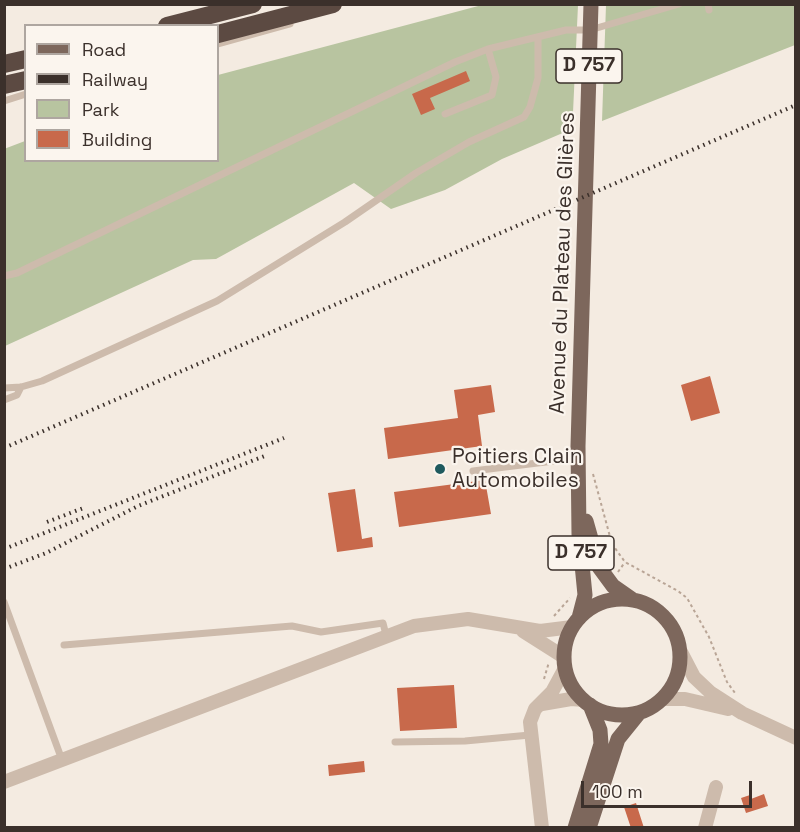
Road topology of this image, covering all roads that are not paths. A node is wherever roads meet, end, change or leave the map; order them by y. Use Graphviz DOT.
graph roads {
  1 [pos="253,4"];
  2 [pos="333,4"];
  3 [pos="344,4"];
  4 [pos="591,4"];
  5 [pos="679,4"];
  6 [pos="175,24"];
  7 [pos="590,30"];
  8 [pos="219,34"];
  9 [pos="538,37"];
  10 [pos="219,44"];
  11 [pos="488,49"];
  12 [pos="24,59"];
  13 [pos="4,64"];
  14 [pos="24,80"];
  15 [pos="4,85"];
  16 [pos="24,95"];
  17 [pos="4,100"];
  18 [pos="445,114"];
  19 [pos="4,276"];
  20 [pos="21,387"];
  21 [pos="4,388"];
  22 [pos="4,400"];
  23 [pos="585,461"];
  24 [pos="473,471"];
  25 [pos="579,487"];
  26 [pos="633,600"];
  27 [pos="4,602"];
  28 [pos="576,623"];
  29 [pos="513,626"];
  30 [pos="386,635"];
  31 [pos="64,645"];
  32 [pos="681,652"];
  33 [pos="565,662"];
  34 [pos="662,699"];
  35 [pos="587,703"];
  36 [pos="542,704"];
  37 [pos="639,713"];
  38 [pos="742,713"];
  39 [pos="530,735"];
  40 [pos="795,738"];
  41 [pos="395,742"];
  42 [pos="62,762"];
  43 [pos="4,782"];
  44 [pos="716,787"];
  45 [pos="542,828"];
  46 [pos="575,828"];
  47 [pos="589,828"];
  48 [pos="705,828"];
  1 -- 6 [label="highway"];
  2 -- 8 [label="highway"];
  3 -- 10 [label="lane"];
  4 -- 7 [label="main road, Avenue du Plateau des Glières / D 757"];
  5 -- 7 [label="lane"];
  7 -- 9 [label="lane"];
  7 -- 23 [label="main road, Avenue du Plateau des Glières / D 757"];
  9 -- 11 [label="lane"];
  9 -- 20 [label="lane"];
  11 -- 18 [label="lane"];
  11 -- 19 [label="lane"];
  12 -- 13 [label="highway"];
  14 -- 15 [label="highway"];
  16 -- 17 [label="lane"];
  20 -- 21 [label="lane"];
  20 -- 22 [label="lane"];
  23 -- 24 [label="lane"];
  23 -- 25 [label="main road, Avenue du Plateau des Glières / D 757"];
  25 -- 26 [label="main road, Avenue du Plateau des Glières / D 757"];
  25 -- 28 [label="main road, Avenue du Plateau des Glières / D 757"];
  26 -- 28 [label="main road"];
  26 -- 32 [label="main road"];
  27 -- 42 [label="lane"];
  28 -- 29 [label="street"];
  28 -- 33 [label="main road"];
  29 -- 30 [label="street"];
  29 -- 33 [label="street"];
  30 -- 31 [label="lane"];
  30 -- 42 [label="street"];
  32 -- 34 [label="main road"];
  32 -- 38 [label="street"];
  33 -- 35 [label="main road"];
  33 -- 36 [label="street"];
  34 -- 37 [label="main road"];
  34 -- 38 [label="street"];
  35 -- 36 [label="street"];
  35 -- 37 [label="main road"];
  35 -- 46 [label="main road"];
  36 -- 39 [label="street"];
  37 -- 47 [label="main road"];
  38 -- 40 [label="street"];
  39 -- 41 [label="lane"];
  39 -- 45 [label="street"];
  42 -- 43 [label="street"];
  44 -- 48 [label="street"];
}
